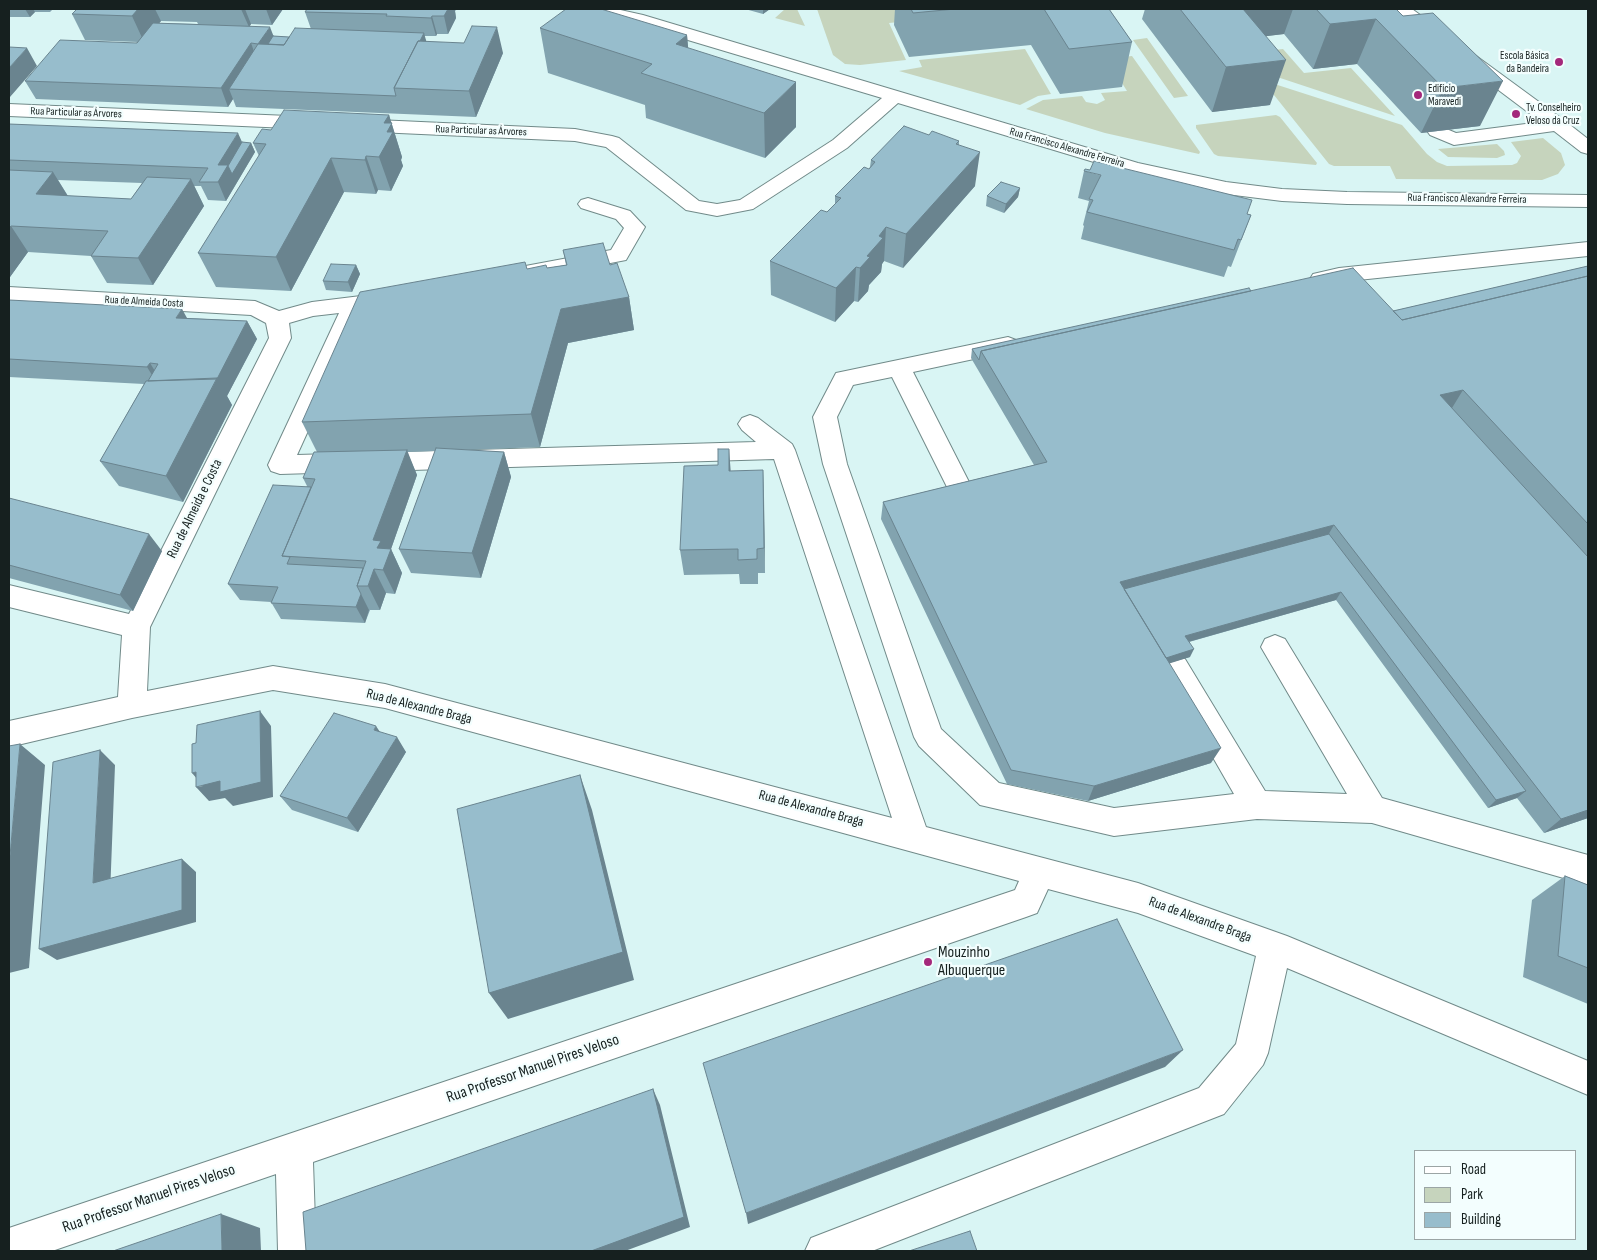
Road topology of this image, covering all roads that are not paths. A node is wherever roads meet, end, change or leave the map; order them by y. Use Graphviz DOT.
graph roads {
  1 [pos="596,9"];
  2 [pos="1402,9"];
  3 [pos="894,97"];
  4 [pos="9,110"];
  5 [pos="1558,125"];
  6 [pos="1438,131"];
  7 [pos="1588,148"];
  8 [pos="1588,184"];
  9 [pos="1554,200"];
  10 [pos="1588,201"];
  11 [pos="588,204"];
  12 [pos="1588,249"];
  13 [pos="492,279"];
  14 [pos="1300,283"];
  15 [pos="9,294"];
  16 [pos="384,299"];
  17 [pos="354,305"];
  18 [pos="277,319"];
  19 [pos="1026,341"];
  20 [pos="900,367"];
  21 [pos="750,424"];
  22 [pos="783,450"];
  23 [pos="957,482"];
  24 [pos="9,596"];
  25 [pos="136,627"];
  26 [pos="1275,647"];
  27 [pos="1175,667"];
  28 [pos="132,706"];
  29 [pos="9,734"];
  30 [pos="1257,806"];
  31 [pos="1372,809"];
  32 [pos="914,836"];
  33 [pos="1588,870"];
  34 [pos="1040,873"];
  35 [pos="1275,947"];
  36 [pos="1588,1078"];
  37 [pos="294,1150"];
  38 [pos="9,1247"];
  39 [pos="298,1251"];
  40 [pos="824,1251"];
  1 -- 3 [label="street, Rua Francisco Alexandre Ferreira"];
  2 -- 5 [label="street"];
  3 -- 4 [label="street, Rua Particular as Árvores"];
  3 -- 9 [label="street, Rua Francisco Alexandre Ferreira"];
  5 -- 6 [label="street"];
  5 -- 7 [label="street"];
  8 -- 9 [label="street, Rua Francisco Alexandre Ferreira"];
  9 -- 10 [label="street, Rua Francisco Alexandre Ferreira"];
  11 -- 13 [label="street"];
  12 -- 14 [label="street"];
  15 -- 18 [label="street, Rua de Almeida Costa"];
  16 -- 17 [label="street"];
  17 -- 18 [label="street"];
  17 -- 22 [label="street"];
  18 -- 25 [label="street, Rua de Almeida e Costa"];
  19 -- 20 [label="street"];
  20 -- 23 [label="street"];
  20 -- 30 [label="street"];
  21 -- 22 [label="street"];
  22 -- 32 [label="street"];
  24 -- 25 [label="street"];
  25 -- 28 [label="street, Rua de Almeida e Costa"];
  26 -- 31 [label="street"];
  27 -- 30 [label="street"];
  28 -- 29 [label="street, Rua de Alexandre Braga"];
  28 -- 32 [label="street, Rua de Alexandre Braga"];
  30 -- 31 [label="street"];
  31 -- 33 [label="street"];
  32 -- 34 [label="street, Rua de Alexandre Braga"];
  34 -- 35 [label="street, Rua de Alexandre Braga"];
  34 -- 37 [label="street, Rua Professor Manuel Pires Veloso"];
  35 -- 36 [label="street, Rua de Alexandre Braga"];
  35 -- 40 [label="street"];
  37 -- 38 [label="street, Rua Professor Manuel Pires Veloso"];
  37 -- 39 [label="street"];
}
